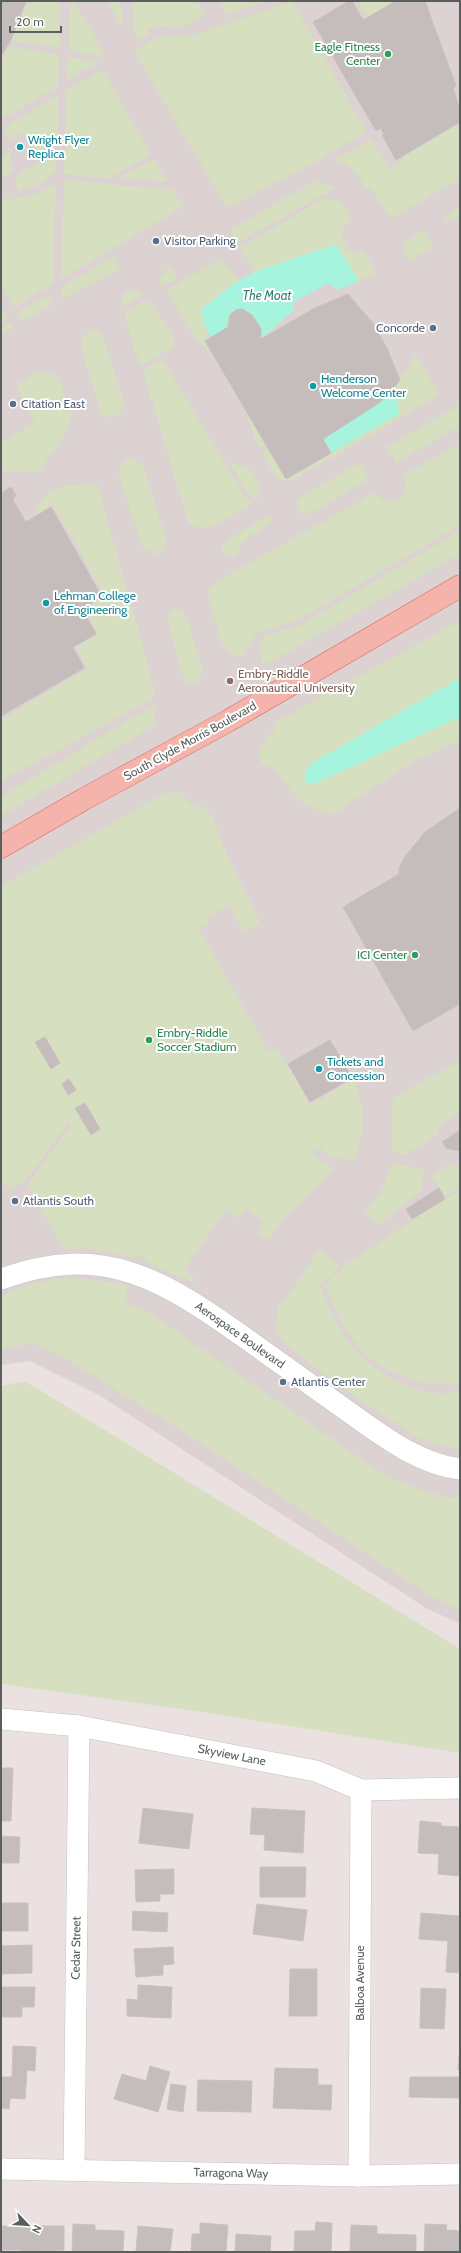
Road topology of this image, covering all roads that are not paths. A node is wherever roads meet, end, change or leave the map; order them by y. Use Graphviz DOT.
graph roads {
  1 [pos="460,586"];
  2 [pos="1,847"];
  3 [pos="1,1279"];
  4 [pos="460,1469"];
  5 [pos="1,1719"];
  6 [pos="79,1726"];
  7 [pos="460,1788"];
  8 [pos="361,1790"];
  9 [pos="1,2169"];
  10 [pos="74,2169"];
  11 [pos="460,2174"];
  12 [pos="358,2176"];
  1 -- 2 [label="main road, South Clyde Morris Boulevard"];
  3 -- 4 [label="street, Aerospace Boulevard"];
  5 -- 6 [label="street, Skyview Lane"];
  6 -- 8 [label="street, Skyview Lane"];
  6 -- 10 [label="street, Cedar Street"];
  7 -- 8 [label="street, Skyview Lane"];
  8 -- 12 [label="street, Balboa Avenue"];
  9 -- 10 [label="street, Tarragona Way"];
  10 -- 12 [label="street, Tarragona Way"];
  11 -- 12 [label="street, Tarragona Way"];
}
